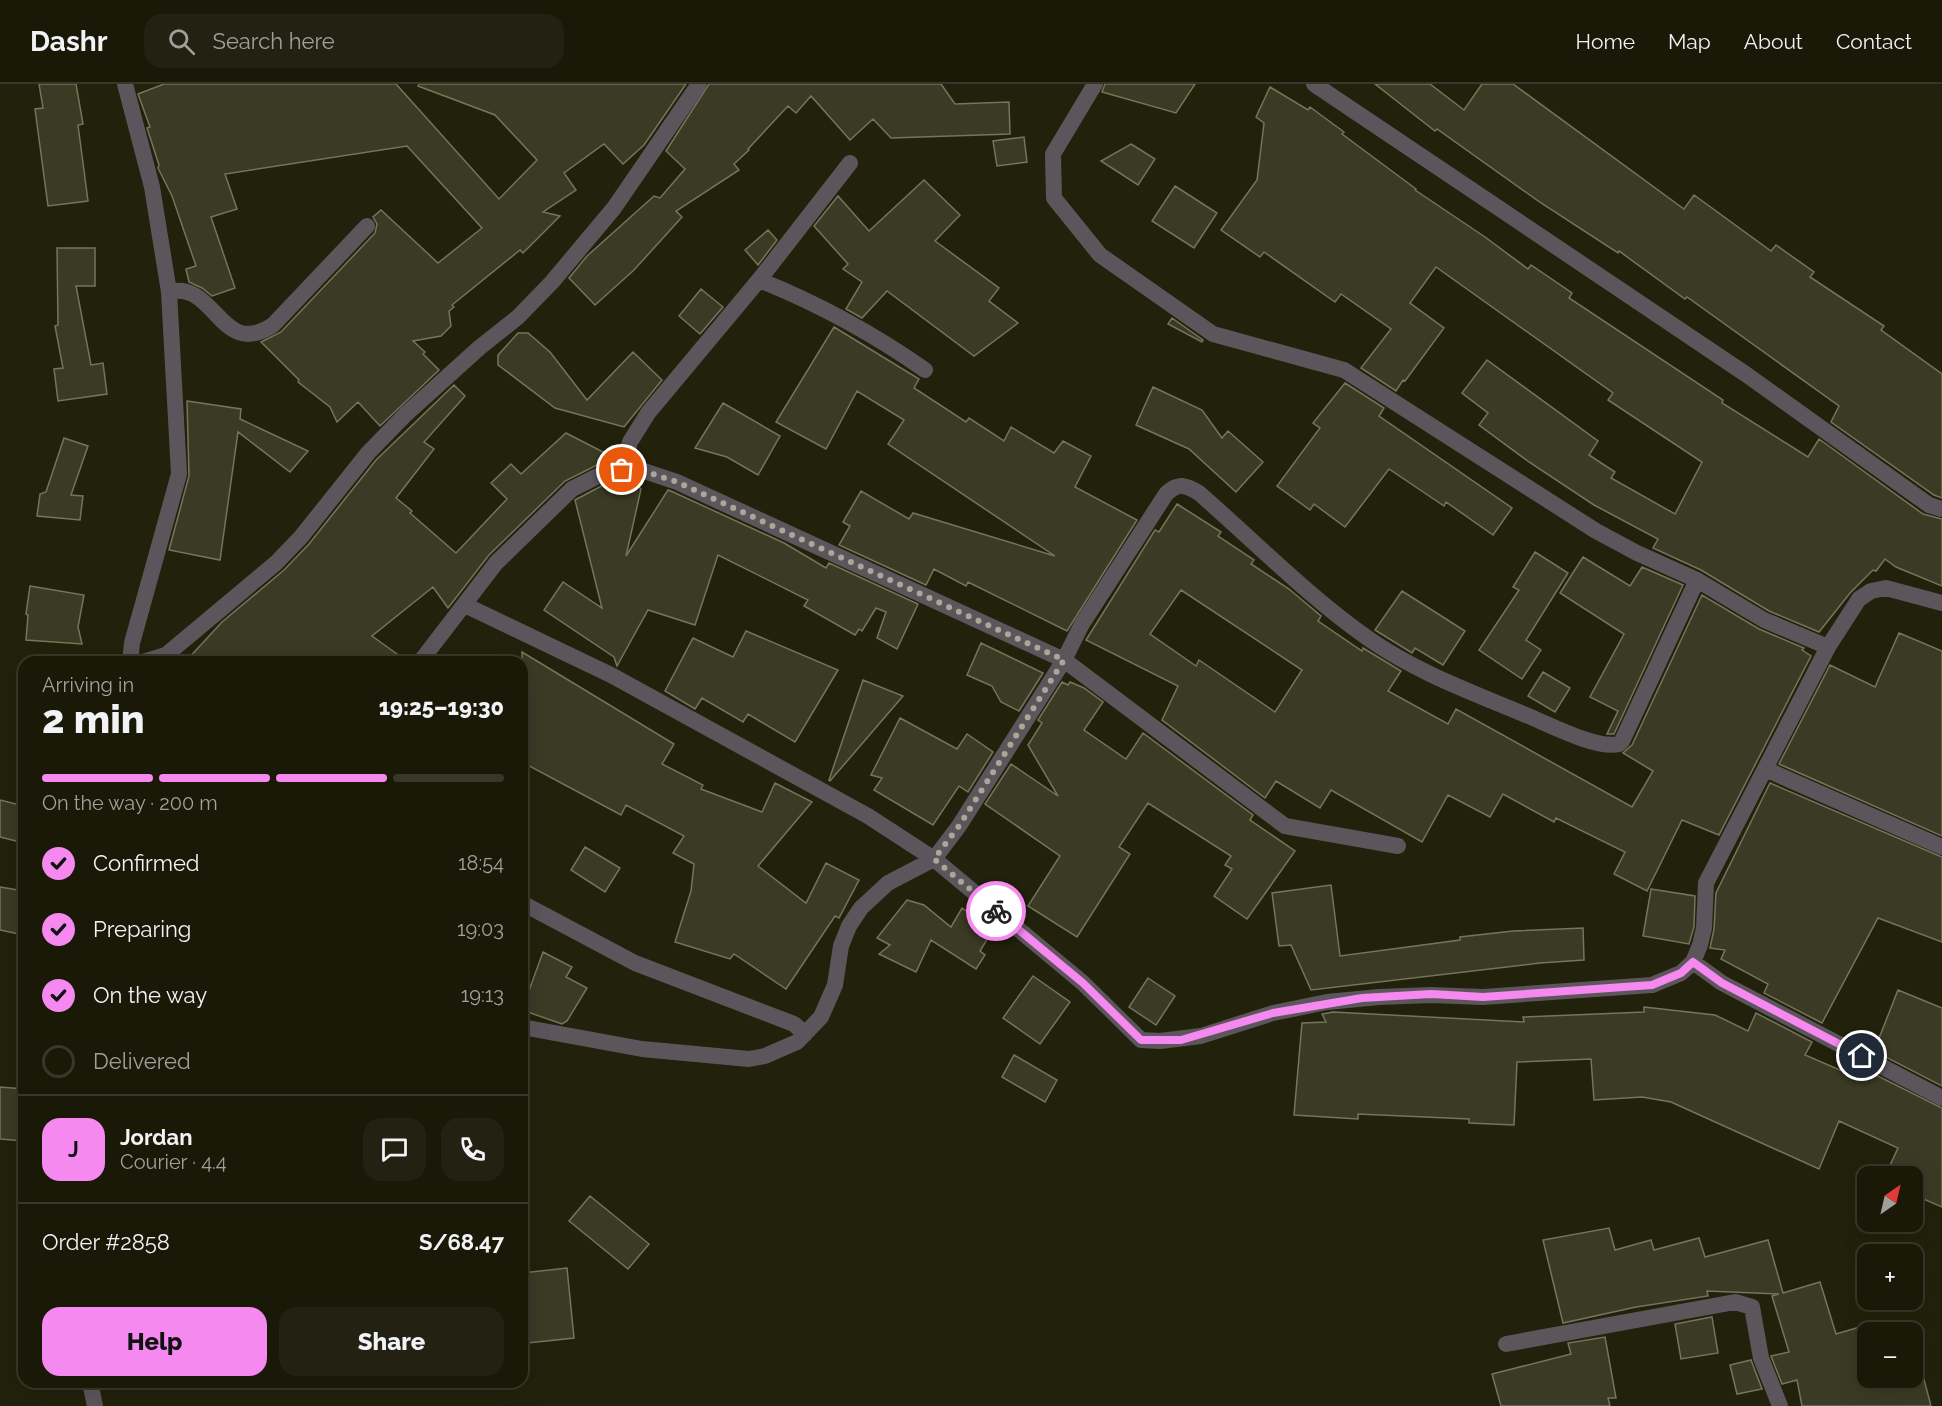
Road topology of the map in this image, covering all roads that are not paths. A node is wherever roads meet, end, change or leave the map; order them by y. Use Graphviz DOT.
graph roads {
  1 [pos="125,84"];
  2 [pos="699,84"];
  3 [pos="1095,84"];
  4 [pos="1314,84"];
  5 [pos="850,163"];
  6 [pos="367,226"];
  7 [pos="759,280"];
  8 [pos="169,292"];
  9 [pos="925,370"];
  10 [pos="622,470"];
  11 [pos="1942,509"];
  12 [pos="1696,580"];
  13 [pos="1942,603"];
  14 [pos="465,605"];
  15 [pos="1828,647"];
  16 [pos="131,656"];
  17 [pos="163,656"];
  18 [pos="425,656"];
  19 [pos="1064,660"];
  20 [pos="1765,769"];
  21 [pos="1398,846"];
  22 [pos="1942,847"];
  23 [pos="934,859"];
  24 [pos="528,906"];
  25 [pos="1693,962"];
  26 [pos="528,1028"];
  27 [pos="805,1034"];
  28 [pos="1942,1098"];
  29 [pos="1506,1344"];
  30 [pos="91,1388"];
  31 [pos="95,1406"];
  32 [pos="1780,1406"];
  1 -- 8 [label="street"];
  2 -- 17 [label="street"];
  3 -- 12 [label="street"];
  4 -- 11 [label="street"];
  5 -- 7 [label="street"];
  6 -- 8 [label="street"];
  7 -- 9 [label="street"];
  7 -- 10 [label="street"];
  8 -- 16 [label="street"];
  10 -- 14 [label="street"];
  10 -- 19 [label="street"];
  12 -- 15 [label="street"];
  12 -- 19 [label="street"];
  13 -- 15 [label="street"];
  14 -- 18 [label="street"];
  14 -- 23 [label="street"];
  15 -- 20 [label="street"];
  19 -- 21 [label="street"];
  19 -- 23 [label="street"];
  20 -- 22 [label="street"];
  20 -- 25 [label="street"];
  23 -- 25 [label="street"];
  23 -- 27 [label="street"];
  24 -- 27 [label="street"];
  25 -- 28 [label="street"];
  26 -- 27 [label="street"];
  29 -- 32 [label="street"];
  30 -- 31 [label="street"];
}
